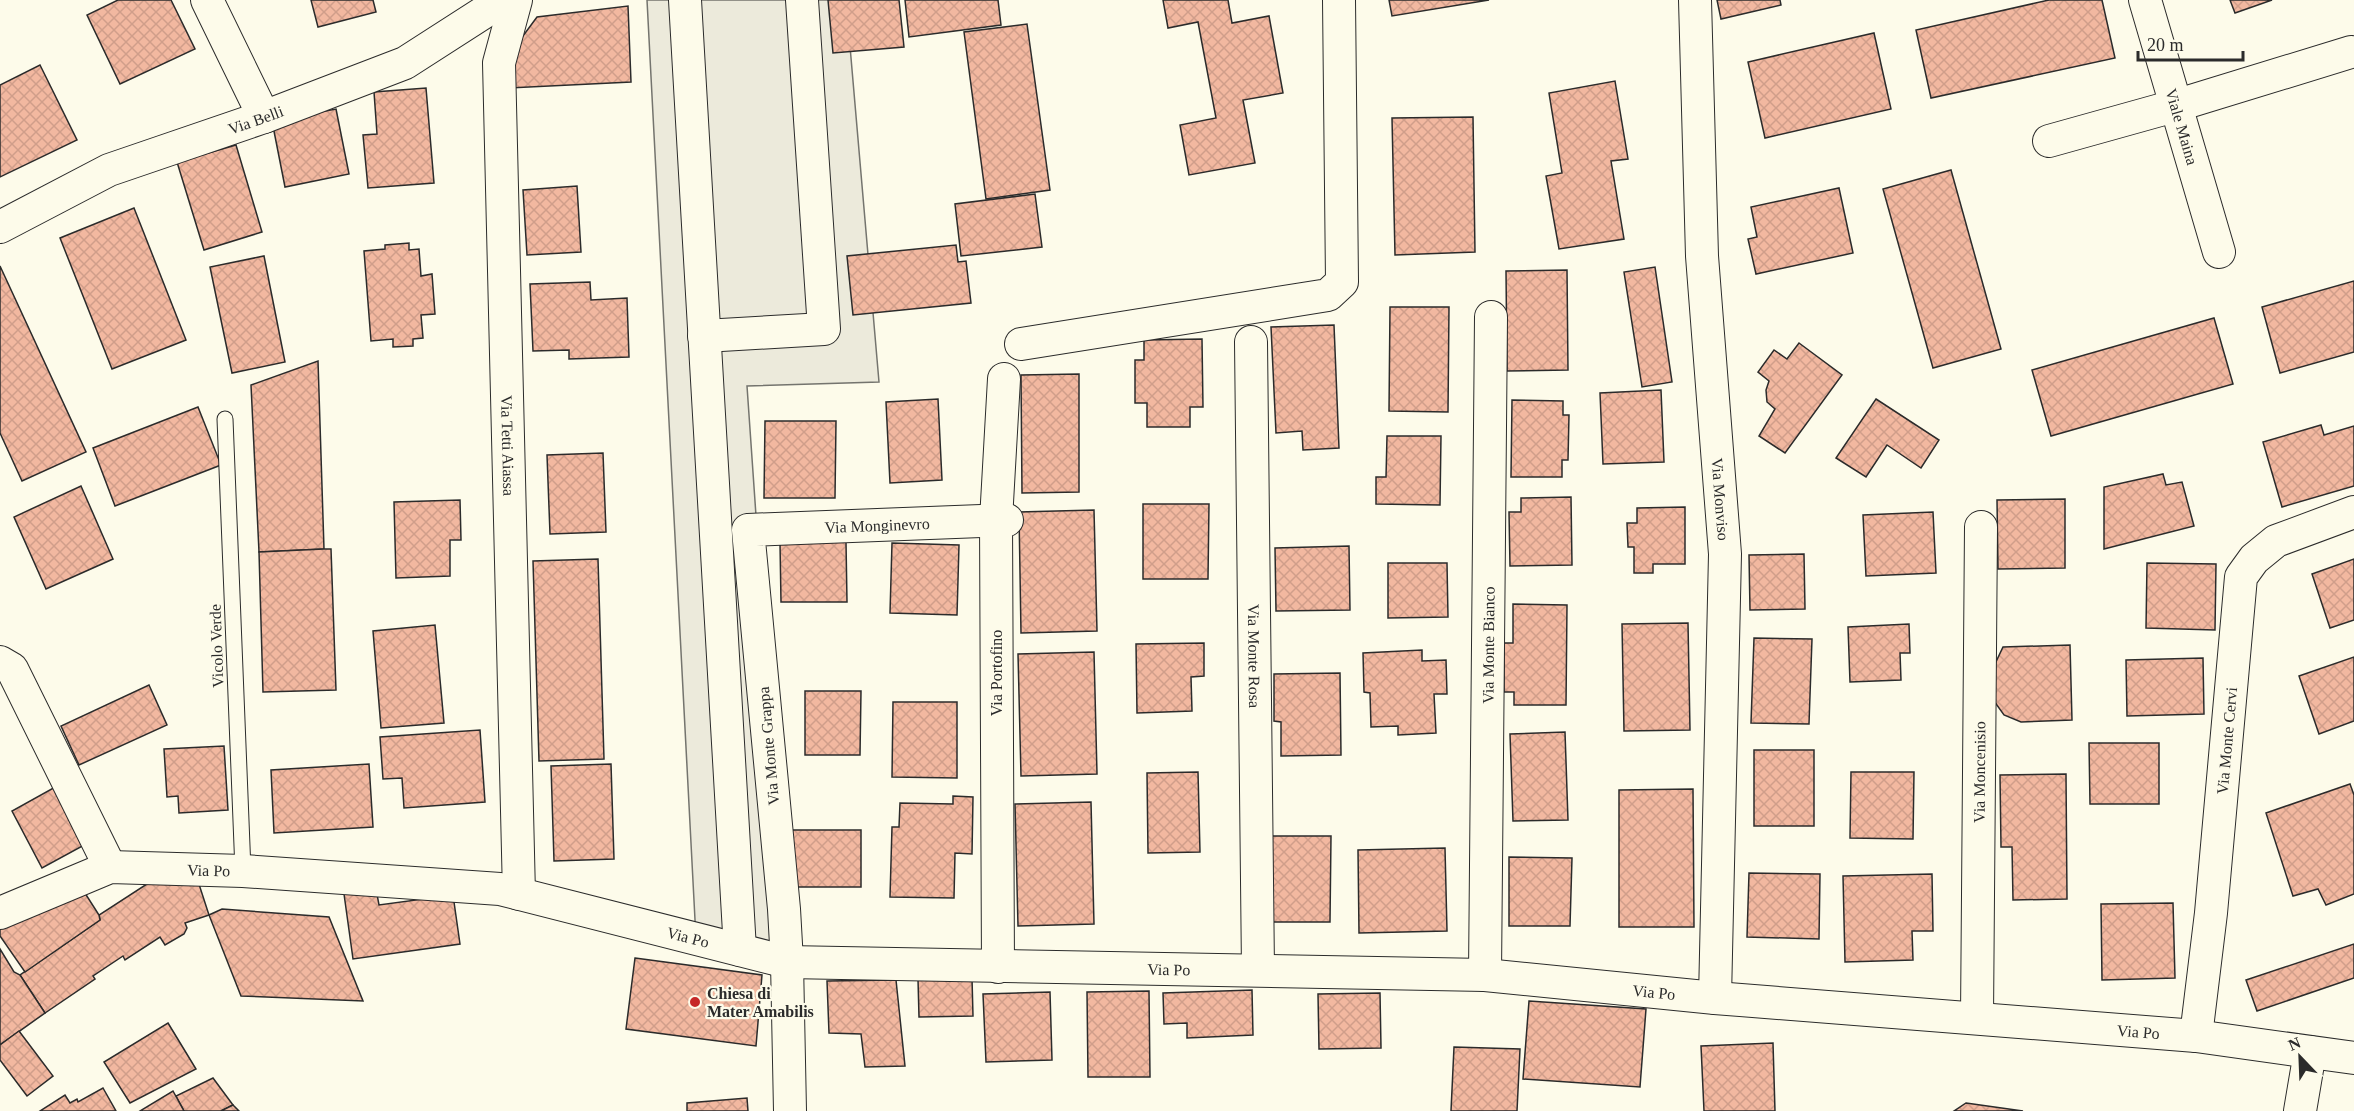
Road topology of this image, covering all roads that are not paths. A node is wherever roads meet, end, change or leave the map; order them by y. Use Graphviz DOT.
graph roads {
  1 [pos="207,0"];
  2 [pos="503,0"];
  3 [pos="516,0"];
  4 [pos="685,0"];
  5 [pos="802,0"];
  6 [pos="1339,0"];
  7 [pos="1695,0"];
  8 [pos="2145,0"];
  9 [pos="2351,52"];
  10 [pos="2178,105"];
  11 [pos="264,117"];
  12 [pos="2049,141"];
  13 [pos="0,227"];
  14 [pos="2219,252"];
  15 [pos="1491,317"];
  16 [pos="704,336"];
  17 [pos="1251,342"];
  18 [pos="1021,344"];
  19 [pos="1004,378"];
  20 [pos="225,419"];
  21 [pos="2354,512"];
  22 [pos="1002,520"];
  23 [pos="1981,527"];
  24 [pos="748,530"];
  25 [pos="0,662"];
  26 [pos="110,867"];
  27 [pos="243,871"];
  28 [pos="509,891"];
  29 [pos="0,912"];
  30 [pos="740,950"];
  31 [pos="787,962"];
  32 [pos="998,967"];
  33 [pos="1258,970"];
  34 [pos="1485,975"];
  35 [pos="1714,998"];
  36 [pos="1977,1018"];
  37 [pos="2196,1036"];
  38 [pos="2310,1052"];
  39 [pos="2354,1058"];
  40 [pos="790,1111"];
  41 [pos="2300,1111"];
  1 -- 11 [label="street"];
  2 -- 11 [label="street, Via Belli"];
  3 -- 28 [label="street, Via Tetti Aiassa"];
  4 -- 16 [label="street"];
  5 -- 16 [label="street"];
  6 -- 18 [label="street"];
  7 -- 35 [label="street, Via Monviso"];
  8 -- 10 [label="street, Viale Maina"];
  9 -- 10 [label="street"];
  10 -- 12 [label="street"];
  10 -- 14 [label="street, Viale Maina"];
  11 -- 13 [label="street, Via Belli"];
  15 -- 34 [label="street, Via Monte Bianco"];
  16 -- 30 [label="street"];
  17 -- 33 [label="street, Via Monte Rosa"];
  19 -- 22 [label="street, Via Portofino"];
  20 -- 27 [label="lane, Vicolo Verde"];
  21 -- 37 [label="street, Via Monte Cervi"];
  22 -- 24 [label="street, Via Monginevro"];
  22 -- 32 [label="street, Via Portofino"];
  23 -- 36 [label="street, Via Moncenisio"];
  24 -- 31 [label="street, Via Monte Grappa"];
  25 -- 26 [label="street"];
  26 -- 27 [label="street, Via Po"];
  26 -- 29 [label="street, Via Po"];
  27 -- 28 [label="street, Via Po"];
  28 -- 30 [label="street, Via Po"];
  30 -- 31 [label="street, Via Po"];
  31 -- 32 [label="street, Via Po"];
  31 -- 40 [label="street, Via Monte Grappa"];
  32 -- 33 [label="street, Via Po"];
  33 -- 34 [label="street, Via Po"];
  34 -- 35 [label="street, Via Po"];
  35 -- 36 [label="street, Via Po"];
  36 -- 37 [label="street, Via Po"];
  37 -- 38 [label="street, Via Po"];
  38 -- 39 [label="street, Via Po"];
  38 -- 41 [label="street"];
}
